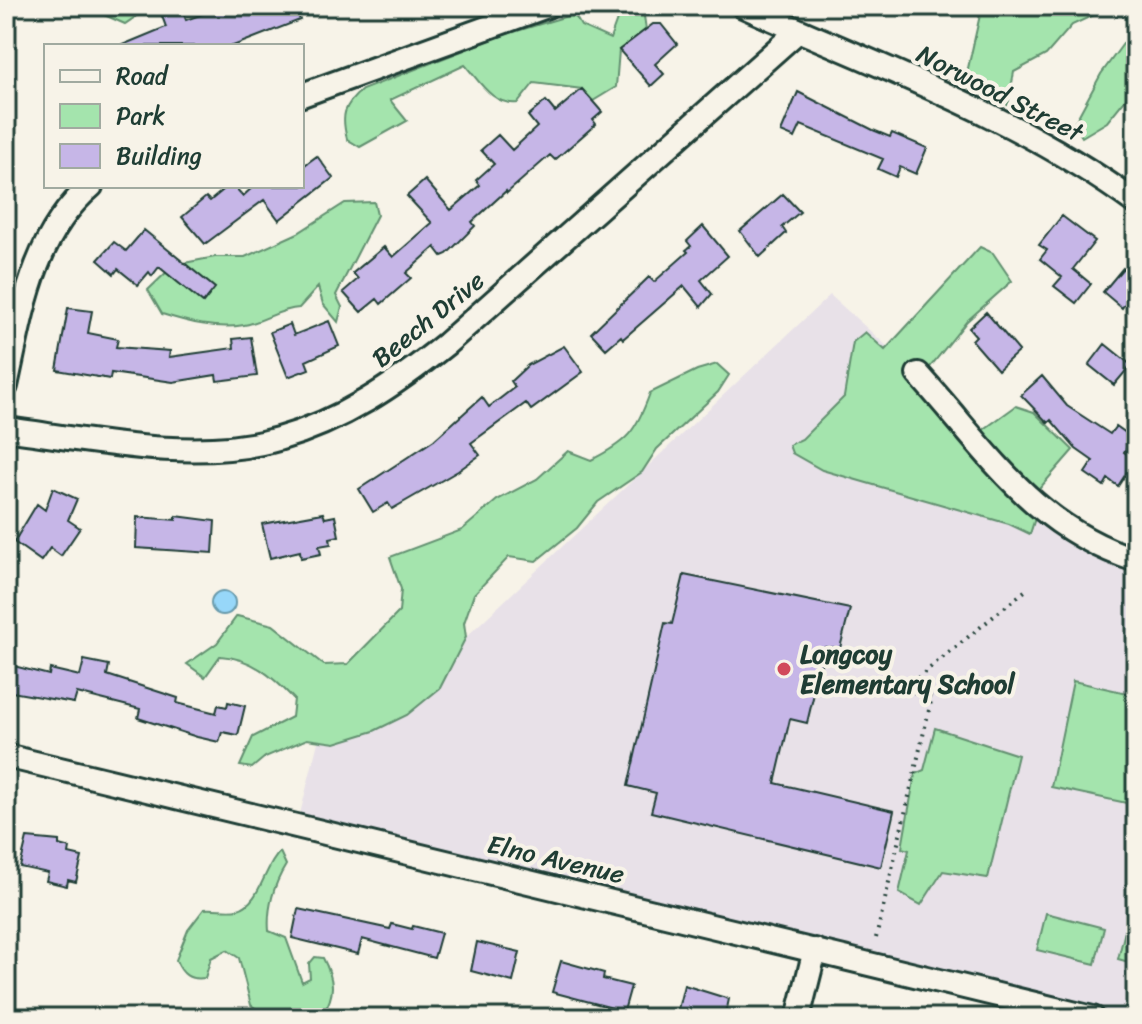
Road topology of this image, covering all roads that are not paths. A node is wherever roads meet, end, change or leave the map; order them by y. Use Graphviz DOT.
graph roads {
  1 [pos="547,6"];
  2 [pos="743,6"];
  3 [pos="798,31"];
  4 [pos="304,94"];
  5 [pos="89,188"];
  6 [pos="1136,203"];
  7 [pos="918,374"];
  8 [pos="6,386"];
  9 [pos="6,429"];
  10 [pos="1136,560"];
  11 [pos="6,756"];
  12 [pos="815,950"];
  13 [pos="798,1018"];
  14 [pos="1093,1018"];
  1 -- 4 [label="street"];
  2 -- 3 [label="street, Norwood Street"];
  3 -- 6 [label="street, Norwood Street"];
  3 -- 9 [label="street, Beech Drive"];
  5 -- 8 [label="street"];
  7 -- 10 [label="street"];
  11 -- 12 [label="street, Elno Avenue"];
  12 -- 13 [label="street"];
  12 -- 14 [label="street, Elno Avenue"];
}
